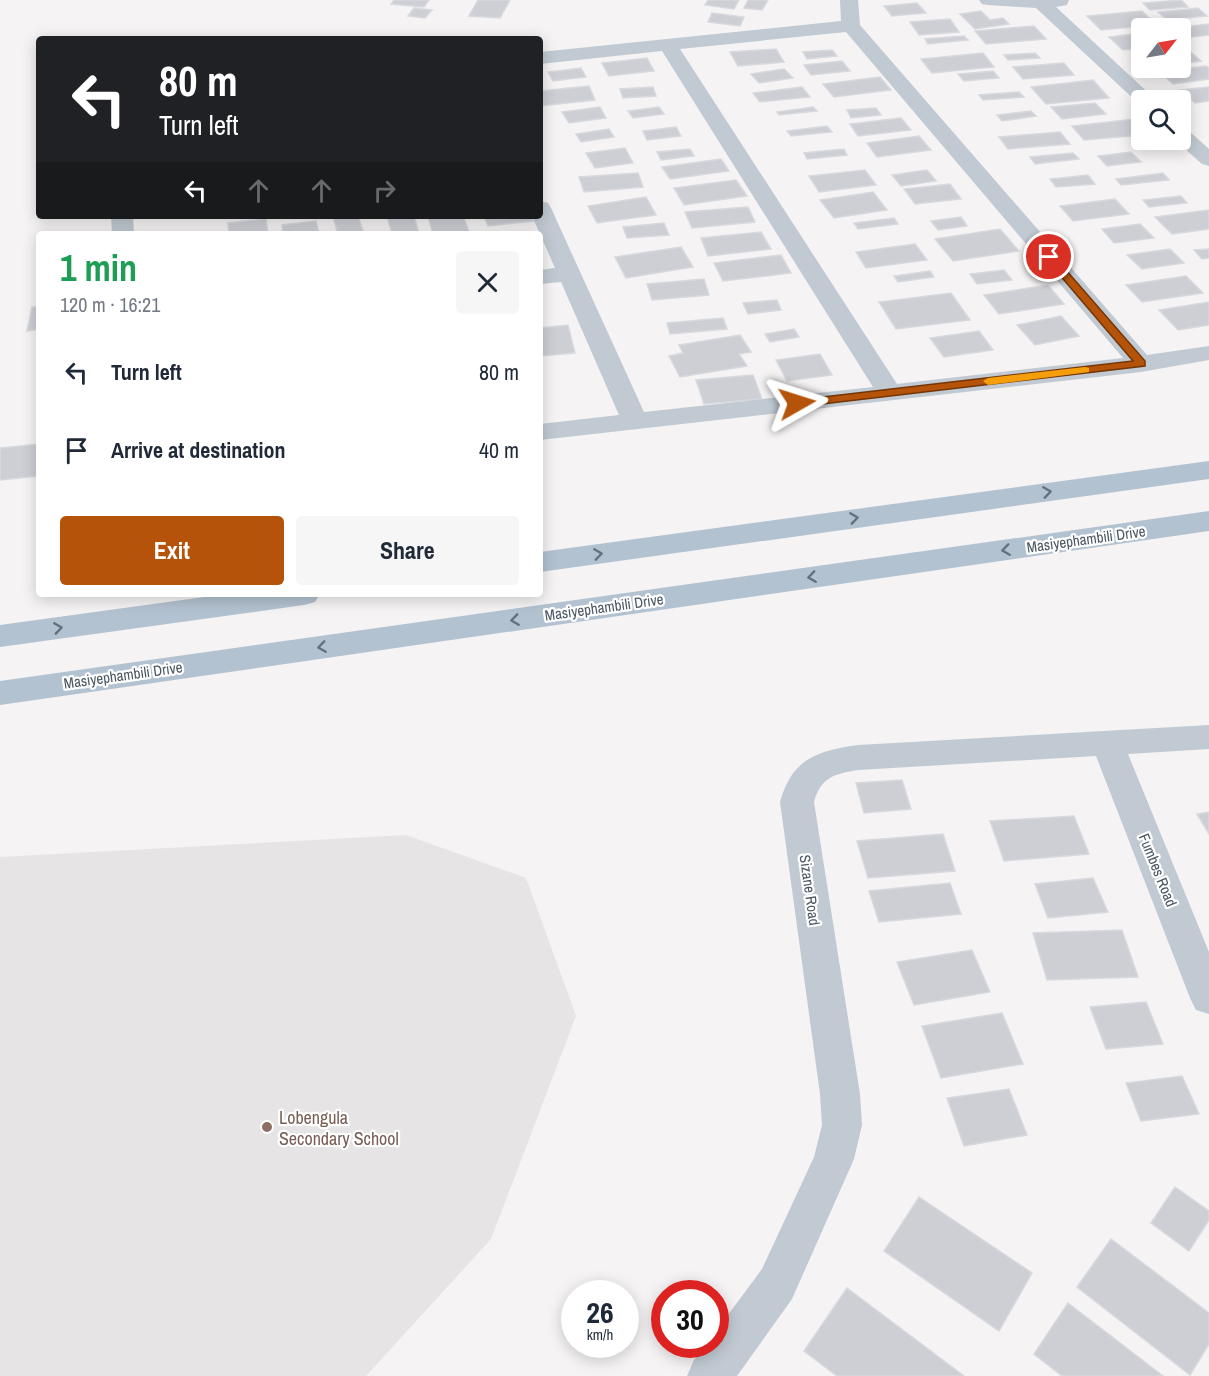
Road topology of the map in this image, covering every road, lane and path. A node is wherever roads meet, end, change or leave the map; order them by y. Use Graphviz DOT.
graph roads {
  1 [pos="849,0"];
  2 [pos="988,0"];
  3 [pos="1069,0"];
  4 [pos="1041,3"];
  5 [pos="850,26"];
  6 [pos="668,45"];
  7 [pos="543,58"];
  8 [pos="1135,90"];
  9 [pos="1191,143"];
  10 [pos="1209,160"];
  11 [pos="543,215"];
  12 [pos="569,274"];
  13 [pos="543,278"];
  14 [pos="1209,353"];
  15 [pos="1141,364"];
  16 [pos="890,393"];
  17 [pos="635,421"];
  18 [pos="543,432"];
  19 [pos="1209,470"];
  20 [pos="1209,521"];
  21 [pos="543,562"];
  22 [pos="282,597"];
  23 [pos="0,636"];
  24 [pos="0,693"];
  25 [pos="1209,737"];
  26 [pos="1107,742"];
  27 [pos="1209,998"];
  28 [pos="710,1376"];
  1 -- 5 [label="street"];
  2 -- 4 [label="street"];
  3 -- 4 [label="street"];
  4 -- 8 [label="street"];
  5 -- 6 [label="street"];
  5 -- 15 [label="street"];
  6 -- 7 [label="street"];
  6 -- 16 [label="street"];
  9 -- 10 [label="street"];
  11 -- 12 [label="street"];
  12 -- 13 [label="street"];
  12 -- 17 [label="street"];
  14 -- 15 [label="street"];
  15 -- 16 [label="street"];
  16 -- 17 [label="street"];
  17 -- 18 [label="street"];
  21 -- 19 [label="main road, one-way"];
  20 -- 24 [label="main road, Masiyephambili Drive, one-way"];
  23 -- 22 [label="main road, one-way"];
  25 -- 26 [label="street, Sizane Road"];
  26 -- 27 [label="street, Fumbes Road"];
  26 -- 28 [label="street, Sizane Road"];
}
